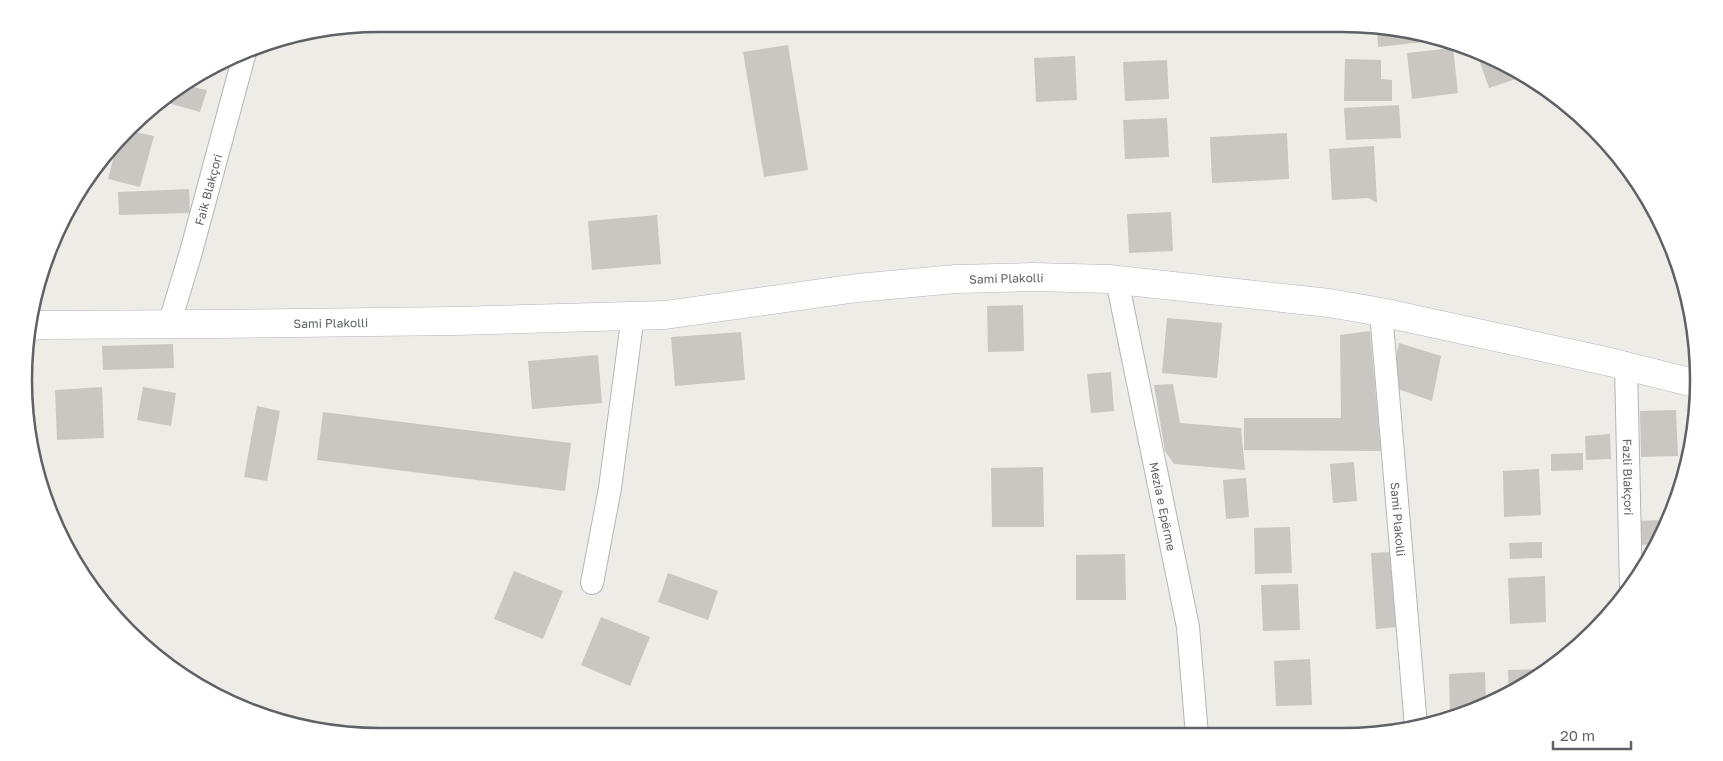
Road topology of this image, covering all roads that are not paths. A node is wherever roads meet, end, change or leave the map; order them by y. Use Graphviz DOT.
graph roads {
  1 [pos="243,61"];
  2 [pos="1117,280"];
  3 [pos="1381,312"];
  4 [pos="632,315"];
  5 [pos="169,325"];
  6 [pos="37,326"];
  7 [pos="1626,366"];
  8 [pos="1690,382"];
  9 [pos="1631,576"];
  10 [pos="592,583"];
  11 [pos="1416,721"];
  12 [pos="1196,728"];
  1 -- 5 [label="street, Faik Blakçori"];
  2 -- 3 [label="street, Sami Plakolli"];
  2 -- 4 [label="street, Sami Plakolli"];
  2 -- 12 [label="street, Mezia e Epërme"];
  3 -- 7 [label="street, Sami Plakolli"];
  3 -- 11 [label="street, Sami Plakolli"];
  4 -- 5 [label="street, Sami Plakolli"];
  4 -- 10 [label="street"];
  5 -- 6 [label="street, Sami Plakolli"];
  7 -- 8 [label="street, Sami Plakolli"];
  7 -- 9 [label="street, Fazli Blakçori"];
}
